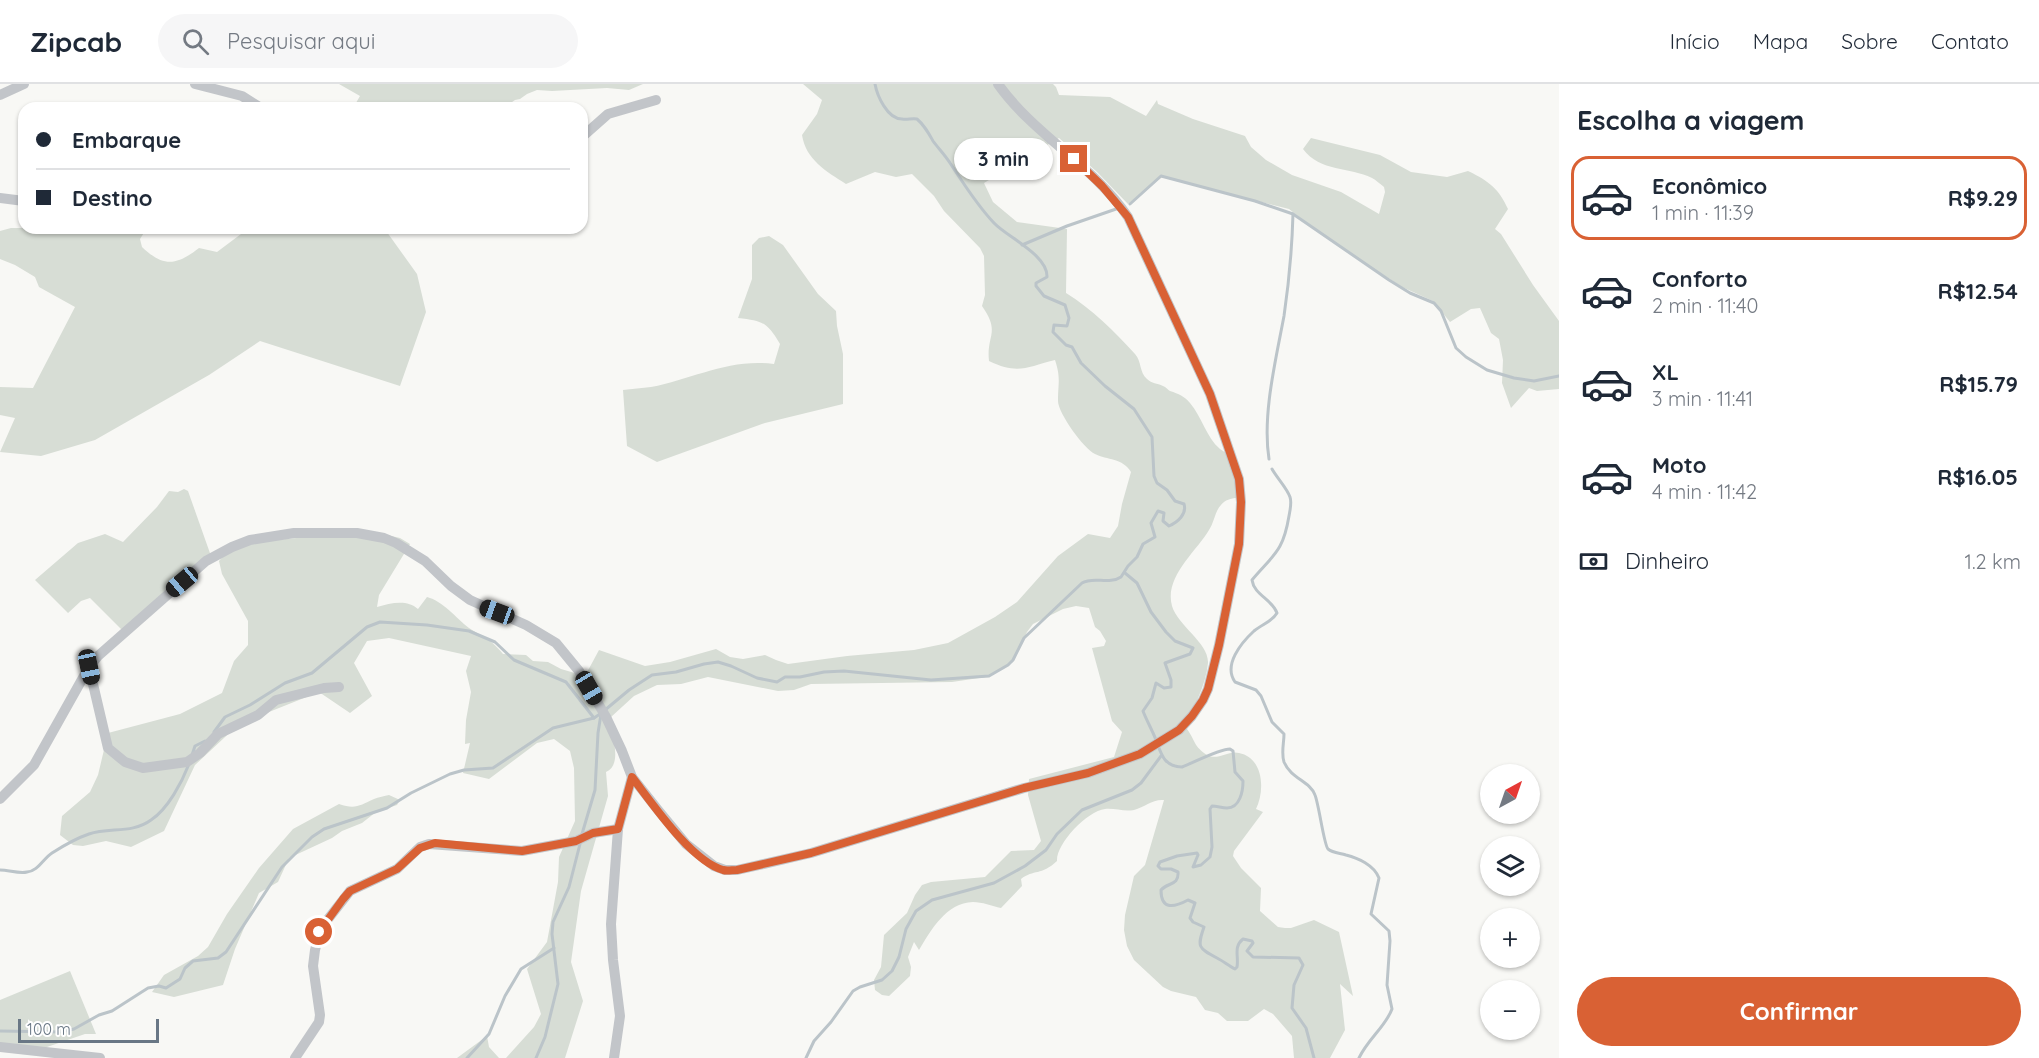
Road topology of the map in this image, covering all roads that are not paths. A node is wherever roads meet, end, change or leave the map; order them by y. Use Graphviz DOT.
graph roads {
  1 [pos="24,84"];
  2 [pos="195,84"];
  3 [pos="998,84"];
  4 [pos="0,95"];
  5 [pos="656,100"];
  6 [pos="252,102"];
  7 [pos="588,132"];
  8 [pos="0,198"];
  9 [pos="18,200"];
  10 [pos="89,667"];
  11 [pos="339,687"];
  12 [pos="632,777"];
  13 [pos="0,799"];
  14 [pos="618,829"];
  15 [pos="0,1047"];
  16 [pos="100,1058"];
  17 [pos="295,1058"];
  18 [pos="614,1058"];
  1 -- 4 [label="street"];
  2 -- 6 [label="street"];
  3 -- 12 [label="street"];
  5 -- 7 [label="street"];
  8 -- 9 [label="street"];
  10 -- 11 [label="street"];
  10 -- 12 [label="street"];
  10 -- 13 [label="street"];
  12 -- 14 [label="street"];
  14 -- 17 [label="street"];
  14 -- 18 [label="street"];
  15 -- 16 [label="street"];
}
